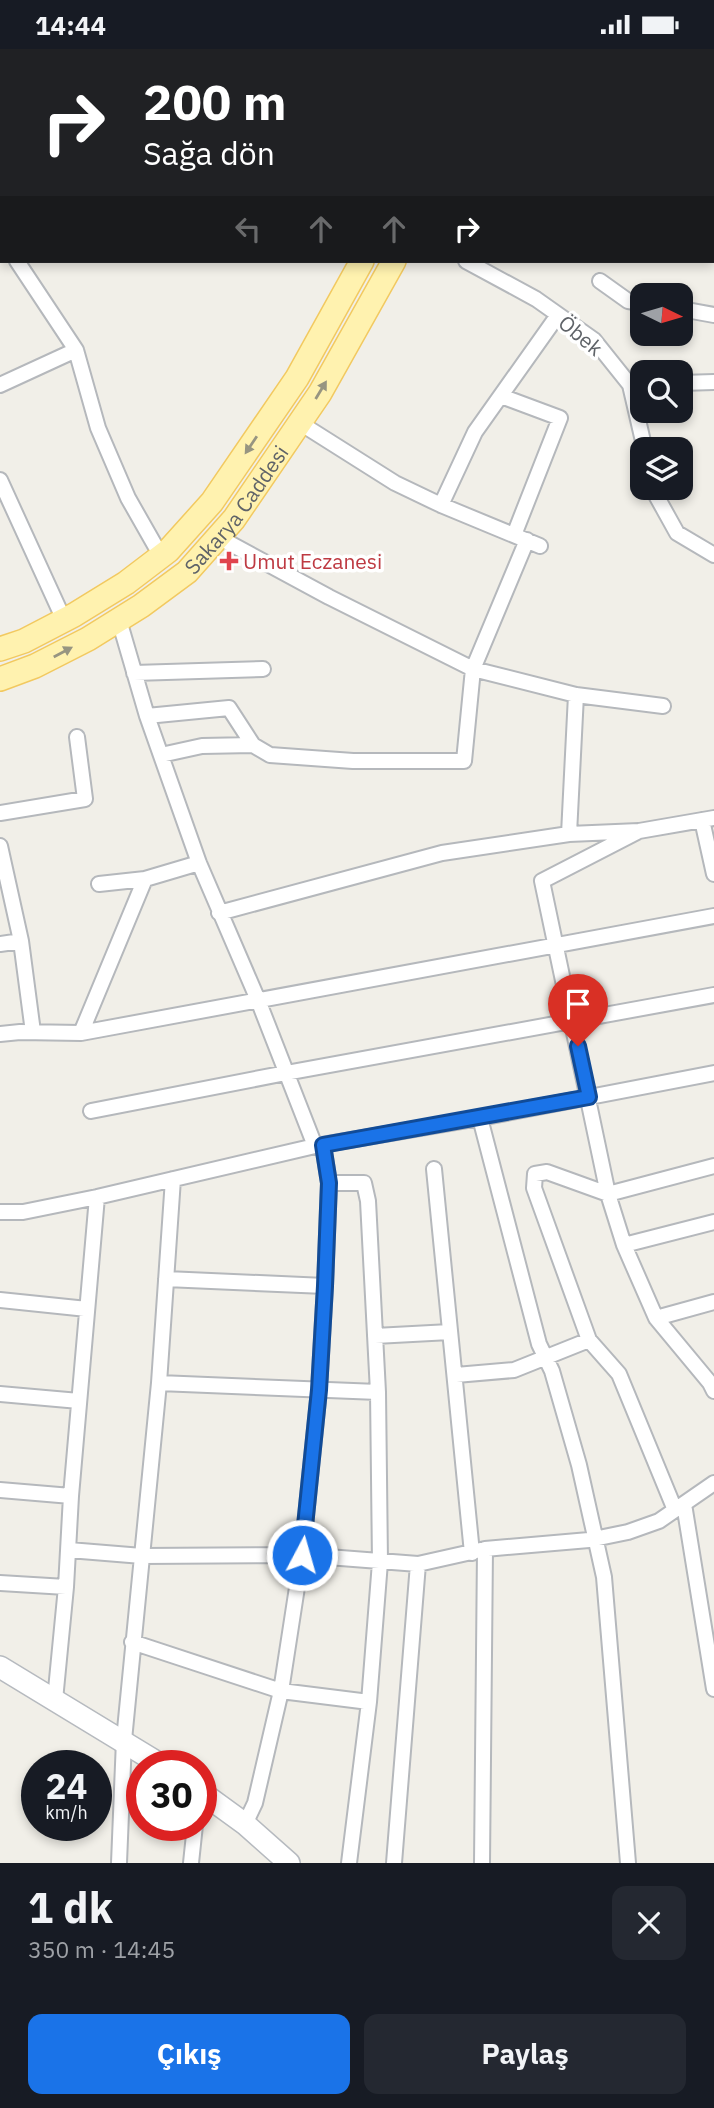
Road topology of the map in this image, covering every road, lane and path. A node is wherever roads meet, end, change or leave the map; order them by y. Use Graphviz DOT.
graph roads {
  1 [pos="18,263"];
  2 [pos="361,263"];
  3 [pos="393,263"];
  4 [pos="471,263"];
  5 [pos="600,281"];
  6 [pos="630,301"];
  7 [pos="693,311"];
  8 [pos="714,314"];
  9 [pos="558,315"];
  10 [pos="76,349"];
  11 [pos="630,379"];
  12 [pos="714,382"];
  13 [pos="693,383"];
  14 [pos="0,385"];
  15 [pos="501,395"];
  16 [pos="300,423"];
  17 [pos="0,480"];
  18 [pos="659,500"];
  19 [pos="442,505"];
  20 [pos="218,537"];
  21 [pos="527,540"];
  22 [pos="714,555"];
  23 [pos="161,557"];
  24 [pos="64,620"];
  25 [pos="119,620"];
  26 [pos="0,649"];
  27 [pos="263,669"];
  28 [pos="473,669"];
  29 [pos="134,673"];
  30 [pos="0,679"];
  31 [pos="576,695"];
  32 [pos="663,706"];
  33 [pos="147,716"];
  34 [pos="77,737"];
  35 [pos="253,744"];
  36 [pos="161,755"];
  37 [pos="0,813"];
  38 [pos="708,819"];
  39 [pos="639,831"];
  40 [pos="569,834"];
  41 [pos="0,846"];
  42 [pos="200,863"];
  43 [pos="714,874"];
  44 [pos="145,879"];
  45 [pos="99,884"];
  46 [pos="219,913"];
  47 [pos="714,916"];
  48 [pos="21,941"];
  49 [pos="0,944"];
  50 [pos="556,946"];
  51 [pos="714,995"];
  52 [pos="258,1000"];
  53 [pos="572,1021"];
  54 [pos="33,1033"];
  55 [pos="81,1033"];
  56 [pos="0,1034"];
  57 [pos="286,1073"];
  58 [pos="714,1073"];
  59 [pos="589,1097"];
  60 [pos="91,1111"];
  61 [pos="480,1118"];
  62 [pos="319,1145"];
  63 [pos="714,1166"];
  64 [pos="434,1169"];
  65 [pos="173,1179"];
  66 [pos="329,1183"];
  67 [pos="608,1194"];
  68 [pos="97,1197"];
  69 [pos="0,1212"];
  70 [pos="714,1222"];
  71 [pos="624,1245"];
  72 [pos="166,1279"];
  73 [pos="325,1286"];
  74 [pos="0,1300"];
  75 [pos="714,1302"];
  76 [pos="87,1309"];
  77 [pos="656,1318"];
  78 [pos="450,1332"];
  79 [pos="375,1336"];
  80 [pos="589,1341"];
  81 [pos="547,1359"];
  82 [pos="456,1375"];
  83 [pos="159,1383"];
  84 [pos="713,1386"];
  85 [pos="319,1390"];
  86 [pos="378,1391"];
  87 [pos="0,1394"];
  88 [pos="79,1401"];
  89 [pos="714,1483"];
  90 [pos="0,1490"];
  91 [pos="71,1496"];
  92 [pos="680,1507"];
  93 [pos="595,1539"];
  94 [pos="69,1550"];
  95 [pos="479,1551"];
  96 [pos="302,1555"];
  97 [pos="142,1556"];
  98 [pos="380,1562"];
  99 [pos="418,1564"];
  100 [pos="0,1583"];
  101 [pos="66,1587"];
  102 [pos="132,1642"];
  103 [pos="0,1667"];
  104 [pos="714,1689"];
  105 [pos="281,1691"];
  106 [pos="55,1700"];
  107 [pos="369,1702"];
  108 [pos="124,1740"];
  109 [pos="139,1750"];
  110 [pos="217,1804"];
  111 [pos="245,1825"];
  112 [pos="193,1841"];
  113 [pos="119,1863"];
  114 [pos="191,1863"];
  115 [pos="289,1863"];
  116 [pos="349,1863"];
  117 [pos="394,1863"];
  118 [pos="482,1863"];
  119 [pos="628,1863"];
  1 -- 10 [label="street"];
  2 -- 23 [label="main road, Sakarya Caddesi, one-way"];
  16 -- 3 [label="main road, Sakarya Caddesi, one-way"];
  4 -- 9 [label="street, Öbek"];
  5 -- 6 [label="street"];
  7 -- 8 [label="street"];
  9 -- 11 [label="street, Öbek"];
  9 -- 15 [label="street"];
  10 -- 14 [label="street"];
  10 -- 23 [label="street"];
  12 -- 13 [label="street"];
  15 -- 19 [label="street"];
  15 -- 21 [label="street"];
  16 -- 19 [label="street"];
  16 -- 20 [label="main road, Sakarya Caddesi"];
  17 -- 24 [label="street"];
  18 -- 22 [label="street"];
  19 -- 21 [label="street"];
  20 -- 25 [label="main road, Sakarya Caddesi"];
  20 -- 28 [label="street"];
  21 -- 28 [label="street"];
  23 -- 24 [label="main road, Sakarya Caddesi"];
  24 -- 26 [label="main road, Sakarya Caddesi"];
  25 -- 29 [label="street"];
  30 -- 25 [label="main road, Sakarya Caddesi, one-way"];
  27 -- 29 [label="street"];
  28 -- 31 [label="street"];
  28 -- 35 [label="street"];
  29 -- 33 [label="street"];
  31 -- 32 [label="street"];
  31 -- 40 [label="street"];
  33 -- 35 [label="street"];
  33 -- 36 [label="street"];
  34 -- 37 [label="street"];
  35 -- 36 [label="street"];
  36 -- 42 [label="street"];
  38 -- 39 [label="street"];
  38 -- 43 [label="street"];
  39 -- 40 [label="street"];
  39 -- 50 [label="street"];
  40 -- 46 [label="street"];
  41 -- 48 [label="street"];
  42 -- 44 [label="street"];
  42 -- 46 [label="street"];
  44 -- 45 [label="street"];
  44 -- 55 [label="street"];
  46 -- 52 [label="street"];
  47 -- 50 [label="street"];
  48 -- 49 [label="street"];
  48 -- 54 [label="street"];
  50 -- 52 [label="street"];
  50 -- 53 [label="street"];
  51 -- 53 [label="street"];
  52 -- 55 [label="street"];
  52 -- 57 [label="street"];
  53 -- 57 [label="street"];
  53 -- 59 [label="street"];
  54 -- 55 [label="street"];
  54 -- 56 [label="street"];
  57 -- 60 [label="street"];
  57 -- 62 [label="street"];
  58 -- 59 [label="street"];
  59 -- 61 [label="street"];
  59 -- 67 [label="street"];
  61 -- 62 [label="street"];
  61 -- 81 [label="street"];
  62 -- 65 [label="street"];
  62 -- 66 [label="street"];
  63 -- 67 [label="street"];
  64 -- 78 [label="street"];
  65 -- 68 [label="street"];
  65 -- 72 [label="street"];
  66 -- 73 [label="street"];
  66 -- 79 [label="street"];
  67 -- 71 [label="street"];
  67 -- 80 [label="street"];
  68 -- 69 [label="street"];
  68 -- 76 [label="street"];
  70 -- 71 [label="street"];
  71 -- 77 [label="street"];
  72 -- 73 [label="street"];
  72 -- 83 [label="street"];
  73 -- 85 [label="street"];
  74 -- 76 [label="street"];
  75 -- 77 [label="street"];
  76 -- 88 [label="street"];
  77 -- 84 [label="street"];
  78 -- 79 [label="street"];
  78 -- 82 [label="street"];
  79 -- 86 [label="street"];
  80 -- 81 [label="street"];
  80 -- 92 [label="street"];
  81 -- 82 [label="street"];
  81 -- 93 [label="street"];
  82 -- 95 [label="street"];
  83 -- 85 [label="street"];
  83 -- 97 [label="street"];
  85 -- 86 [label="street"];
  85 -- 96 [label="street"];
  86 -- 98 [label="street"];
  87 -- 88 [label="street"];
  88 -- 91 [label="street"];
  89 -- 92 [label="street"];
  90 -- 91 [label="street"];
  91 -- 94 [label="street"];
  92 -- 93 [label="street"];
  92 -- 104 [label="street"];
  93 -- 95 [label="street"];
  93 -- 119 [label="street"];
  94 -- 97 [label="street"];
  94 -- 101 [label="street"];
  95 -- 99 [label="street"];
  95 -- 118 [label="street"];
  96 -- 97 [label="street"];
  96 -- 98 [label="street"];
  96 -- 105 [label="street"];
  97 -- 102 [label="street"];
  98 -- 99 [label="street"];
  98 -- 107 [label="street"];
  99 -- 117 [label="street"];
  100 -- 101 [label="street"];
  101 -- 106 [label="street"];
  102 -- 105 [label="street"];
  102 -- 108 [label="street"];
  103 -- 106 [label="street"];
  105 -- 107 [label="street"];
  105 -- 111 [label="street"];
  106 -- 108 [label="street"];
  107 -- 116 [label="street"];
  108 -- 109 [label="street"];
  108 -- 113 [label="street"];
  110 -- 111 [label="street"];
  111 -- 115 [label="street"];
  112 -- 114 [label="street"];
}
